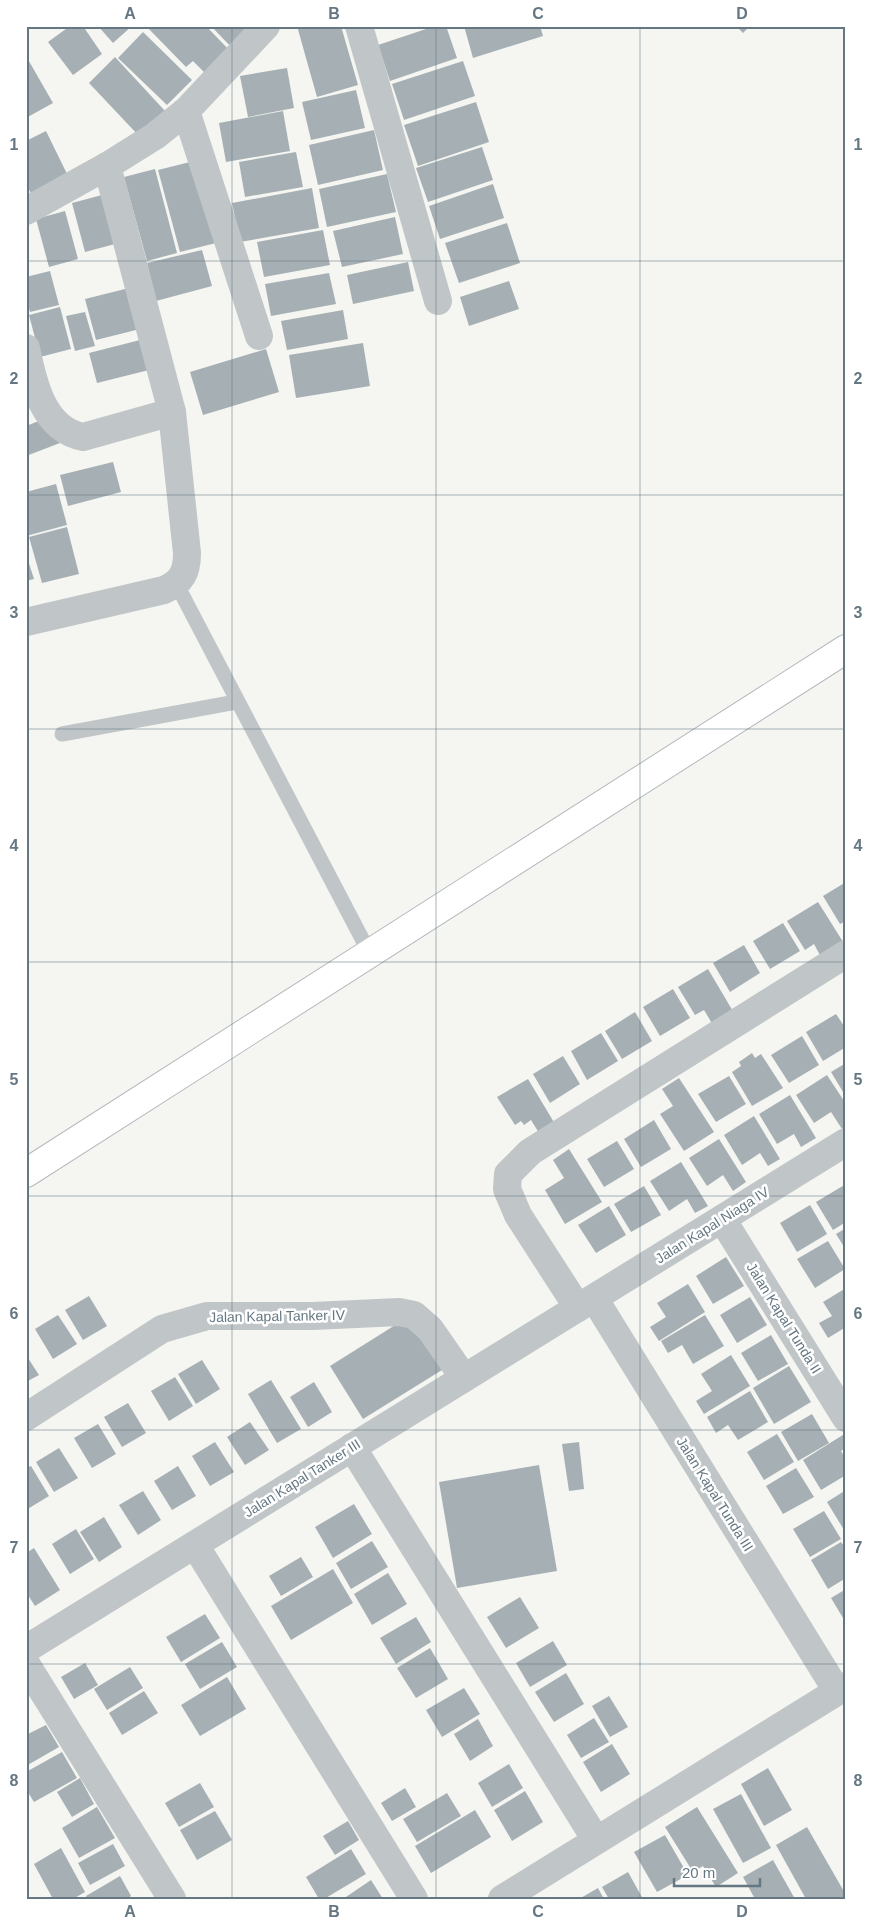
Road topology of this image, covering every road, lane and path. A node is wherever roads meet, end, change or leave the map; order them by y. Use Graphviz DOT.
graph roads {
  1 [pos="266,26"];
  2 [pos="359,26"];
  3 [pos="186,111"];
  4 [pos="107,166"];
  5 [pos="26,210"];
  6 [pos="438,301"];
  7 [pos="259,336"];
  8 [pos="26,348"];
  9 [pos="172,412"];
  10 [pos="177,584"];
  11 [pos="26,622"];
  12 [pos="846,649"];
  13 [pos="236,702"];
  14 [pos="62,734"];
  15 [pos="370,954"];
  16 [pos="846,954"];
  17 [pos="845,1144"];
  18 [pos="26,1173"];
  19 [pos="722,1219"];
  20 [pos="586,1303"];
  21 [pos="464,1378"];
  22 [pos="26,1417"];
  23 [pos="846,1418"];
  24 [pos="352,1448"];
  25 [pos="195,1545"];
  26 [pos="26,1650"];
  27 [pos="26,1664"];
  28 [pos="842,1689"];
  29 [pos="596,1840"];
  30 [pos="172,1899"];
  31 [pos="414,1899"];
  32 [pos="502,1899"];
  1 -- 3 [label="street"];
  2 -- 6 [label="street"];
  3 -- 4 [label="street"];
  3 -- 7 [label="street"];
  4 -- 5 [label="street"];
  4 -- 9 [label="street"];
  8 -- 9 [label="street"];
  9 -- 10 [label="street"];
  10 -- 11 [label="street"];
  10 -- 13 [label="lane"];
  12 -- 15 [label="street"];
  13 -- 14 [label="lane"];
  13 -- 15 [label="lane"];
  15 -- 18 [label="street"];
  16 -- 20 [label="street, Jalan Kapal Tunda III"];
  17 -- 19 [label="street, Jalan Kapal Niaga IV"];
  19 -- 20 [label="street, Jalan Kapal Niaga IV"];
  19 -- 23 [label="street, Jalan Kapal Tunda II"];
  20 -- 21 [label="street, Jalan Kapal Tanker III"];
  20 -- 28 [label="street, Jalan Kapal Tunda III"];
  21 -- 22 [label="street, Jalan Kapal Tanker IV"];
  21 -- 24 [label="street, Jalan Kapal Tanker III"];
  24 -- 25 [label="street, Jalan Kapal Tanker III"];
  24 -- 29 [label="street"];
  25 -- 26 [label="street, Jalan Kapal Tanker III"];
  25 -- 31 [label="street"];
  27 -- 30 [label="street"];
  28 -- 29 [label="street"];
  29 -- 32 [label="street"];
}
